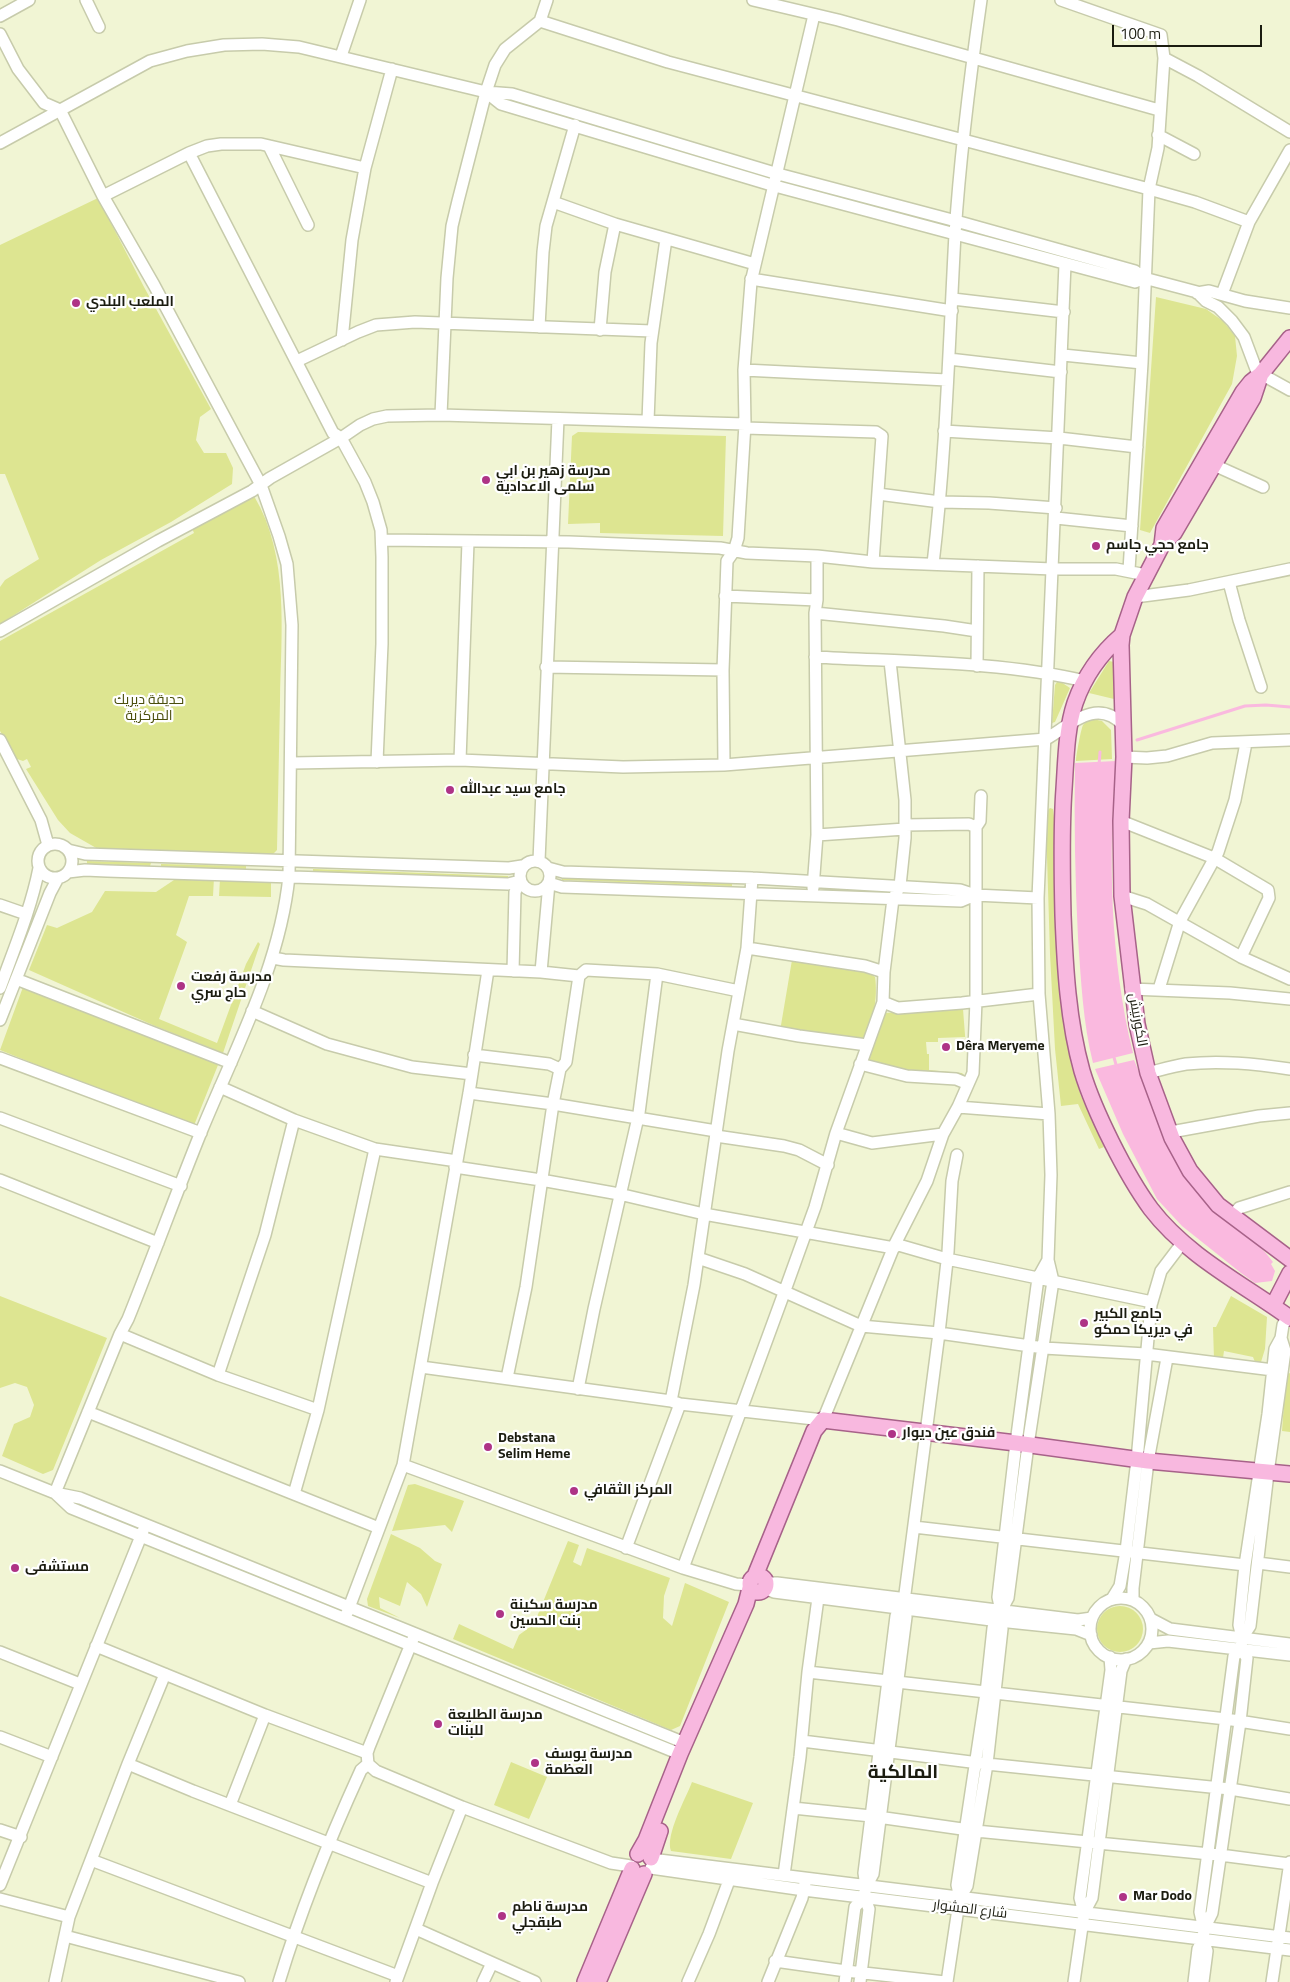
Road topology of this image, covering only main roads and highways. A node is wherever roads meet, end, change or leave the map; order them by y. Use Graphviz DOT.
graph roads {
  1 [pos="1290,338"];
  2 [pos="1261,374"];
  3 [pos="1162,545"];
  4 [pos="1122,636"];
  5 [pos="1290,1259"];
  6 [pos="1290,1273"];
  7 [pos="1274,1303"];
  8 [pos="1289,1317"];
  9 [pos="1290,1474"];
  10 [pos="758,1585"];
  11 [pos="643,1864"];
  12 [pos="585,1982"];
  13 [pos="598,1982"];
  1 -- 2 [label="main road"];
  2 -- 3 [label="main road"];
  2 -- 3 [label="main road"];
  3 -- 4 [label="main road"];
  4 -- 5 [label="main road, الكورنيش"];
  4 -- 7 [label="main road"];
  6 -- 7 [label="main road"];
  7 -- 8 [label="main road"];
  9 -- 10 [label="main road"];
  10 -- 11 [label="main road"];
  10 -- 11 [label="main road"];
  11 -- 12 [label="main road"];
  11 -- 13 [label="main road"];
}
